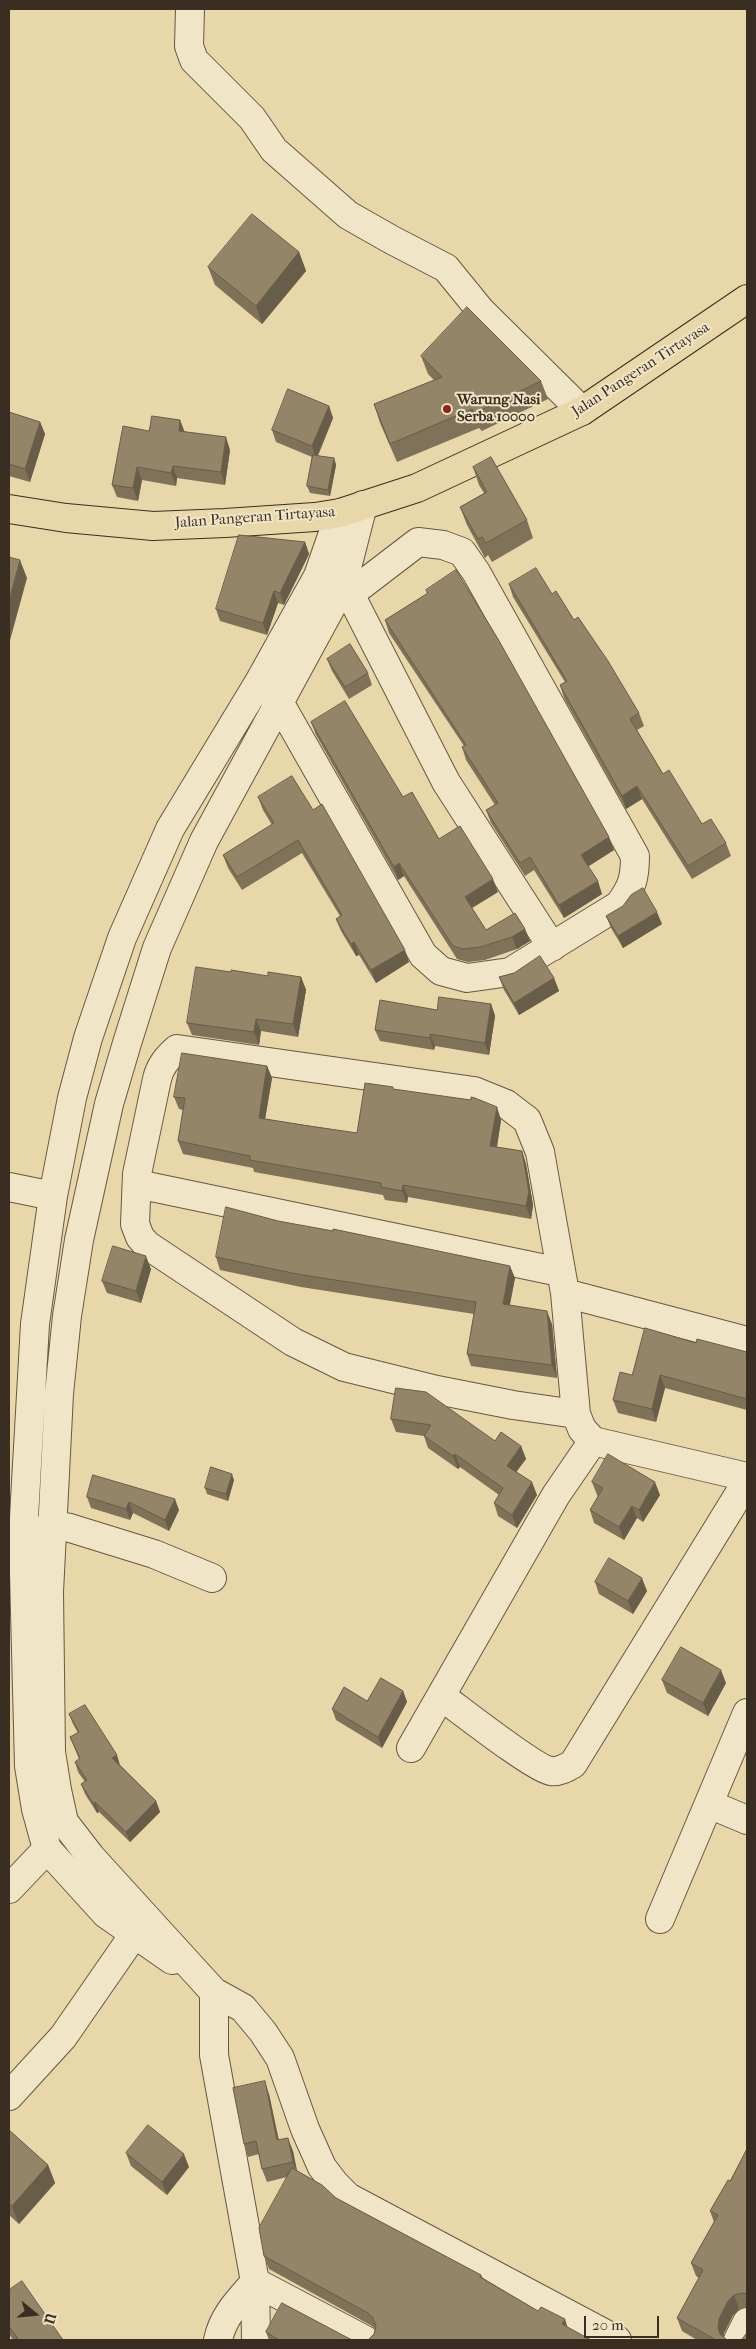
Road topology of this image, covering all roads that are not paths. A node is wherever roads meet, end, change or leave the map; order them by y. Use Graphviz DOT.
graph roads {
  1 [pos="190,9"];
  2 [pos="747,299"];
  3 [pos="582,411"];
  4 [pos="9,509"];
  5 [pos="352,509"];
  6 [pos="337,586"];
  7 [pos="259,682"];
  8 [pos="279,702"];
  9 [pos="162,846"];
  10 [pos="196,860"];
  11 [pos="552,947"];
  12 [pos="79,1070"];
  13 [pos="116,1080"];
  14 [pos="64,1142"];
  15 [pos="100,1148"];
  16 [pos="140,1155"];
  17 [pos="138,1184"];
  18 [pos="9,1187"];
  19 [pos="53,1196"];
  20 [pos="563,1282"];
  21 [pos="747,1341"];
  22 [pos="576,1414"];
  23 [pos="593,1441"];
  24 [pos="747,1479"];
  25 [pos="52,1528"];
  26 [pos="23,1535"];
  27 [pos="212,1578"];
  28 [pos="27,1598"];
  29 [pos="50,1684"];
  30 [pos="440,1696"];
  31 [pos="18,1707"];
  32 [pos="747,1713"];
  33 [pos="411,1748"];
  34 [pos="709,1804"];
  35 [pos="747,1820"];
  36 [pos="47,1849"];
  37 [pos="9,1889"];
  38 [pos="660,1919"];
  39 [pos="140,1926"];
  40 [pos="209,1987"];
  41 [pos="9,2096"];
  42 [pos="255,2282"];
  43 [pos="747,2322"];
  44 [pos="218,2340"];
  45 [pos="256,2340"];
  46 [pos="365,2340"];
  47 [pos="617,2340"];
  48 [pos="738,2340"];
  1 -- 3 [label="street"];
  2 -- 3 [label="main road, Jalan Pangeran Tirtayasa"];
  3 -- 5 [label="main road, Jalan Pangeran Tirtayasa"];
  4 -- 5 [label="main road, Jalan Pangeran Tirtayasa"];
  5 -- 6 [label="street"];
  6 -- 7 [label="street"];
  6 -- 8 [label="street"];
  6 -- 11 [label="street"];
  6 -- 11 [label="street"];
  7 -- 8 [label="street"];
  7 -- 9 [label="street"];
  8 -- 10 [label="street"];
  8 -- 11 [label="street"];
  9 -- 10 [label="street"];
  9 -- 12 [label="street"];
  10 -- 13 [label="street"];
  12 -- 13 [label="street"];
  12 -- 14 [label="street"];
  13 -- 15 [label="street"];
  14 -- 15 [label="street"];
  14 -- 19 [label="street"];
  15 -- 16 [label="street"];
  15 -- 25 [label="street"];
  16 -- 17 [label="street"];
  16 -- 20 [label="street"];
  17 -- 20 [label="street"];
  17 -- 22 [label="street"];
  18 -- 19 [label="street"];
  19 -- 26 [label="street"];
  20 -- 21 [label="street"];
  20 -- 22 [label="street"];
  22 -- 23 [label="street"];
  23 -- 24 [label="street"];
  23 -- 30 [label="street"];
  24 -- 30 [label="street"];
  25 -- 26 [label="street"];
  25 -- 27 [label="street"];
  25 -- 28 [label="street"];
  26 -- 28 [label="street"];
  28 -- 29 [label="street"];
  28 -- 31 [label="street"];
  29 -- 31 [label="street"];
  29 -- 39 [label="street"];
  30 -- 33 [label="street"];
  31 -- 36 [label="street"];
  32 -- 34 [label="street"];
  34 -- 35 [label="street"];
  34 -- 38 [label="street"];
  36 -- 37 [label="street"];
  36 -- 39 [label="street"];
  39 -- 40 [label="street"];
  39 -- 41 [label="street"];
  40 -- 42 [label="street"];
  40 -- 47 [label="street"];
  42 -- 44 [label="street"];
  42 -- 45 [label="street"];
  42 -- 46 [label="street"];
  43 -- 48 [label="street"];
}
